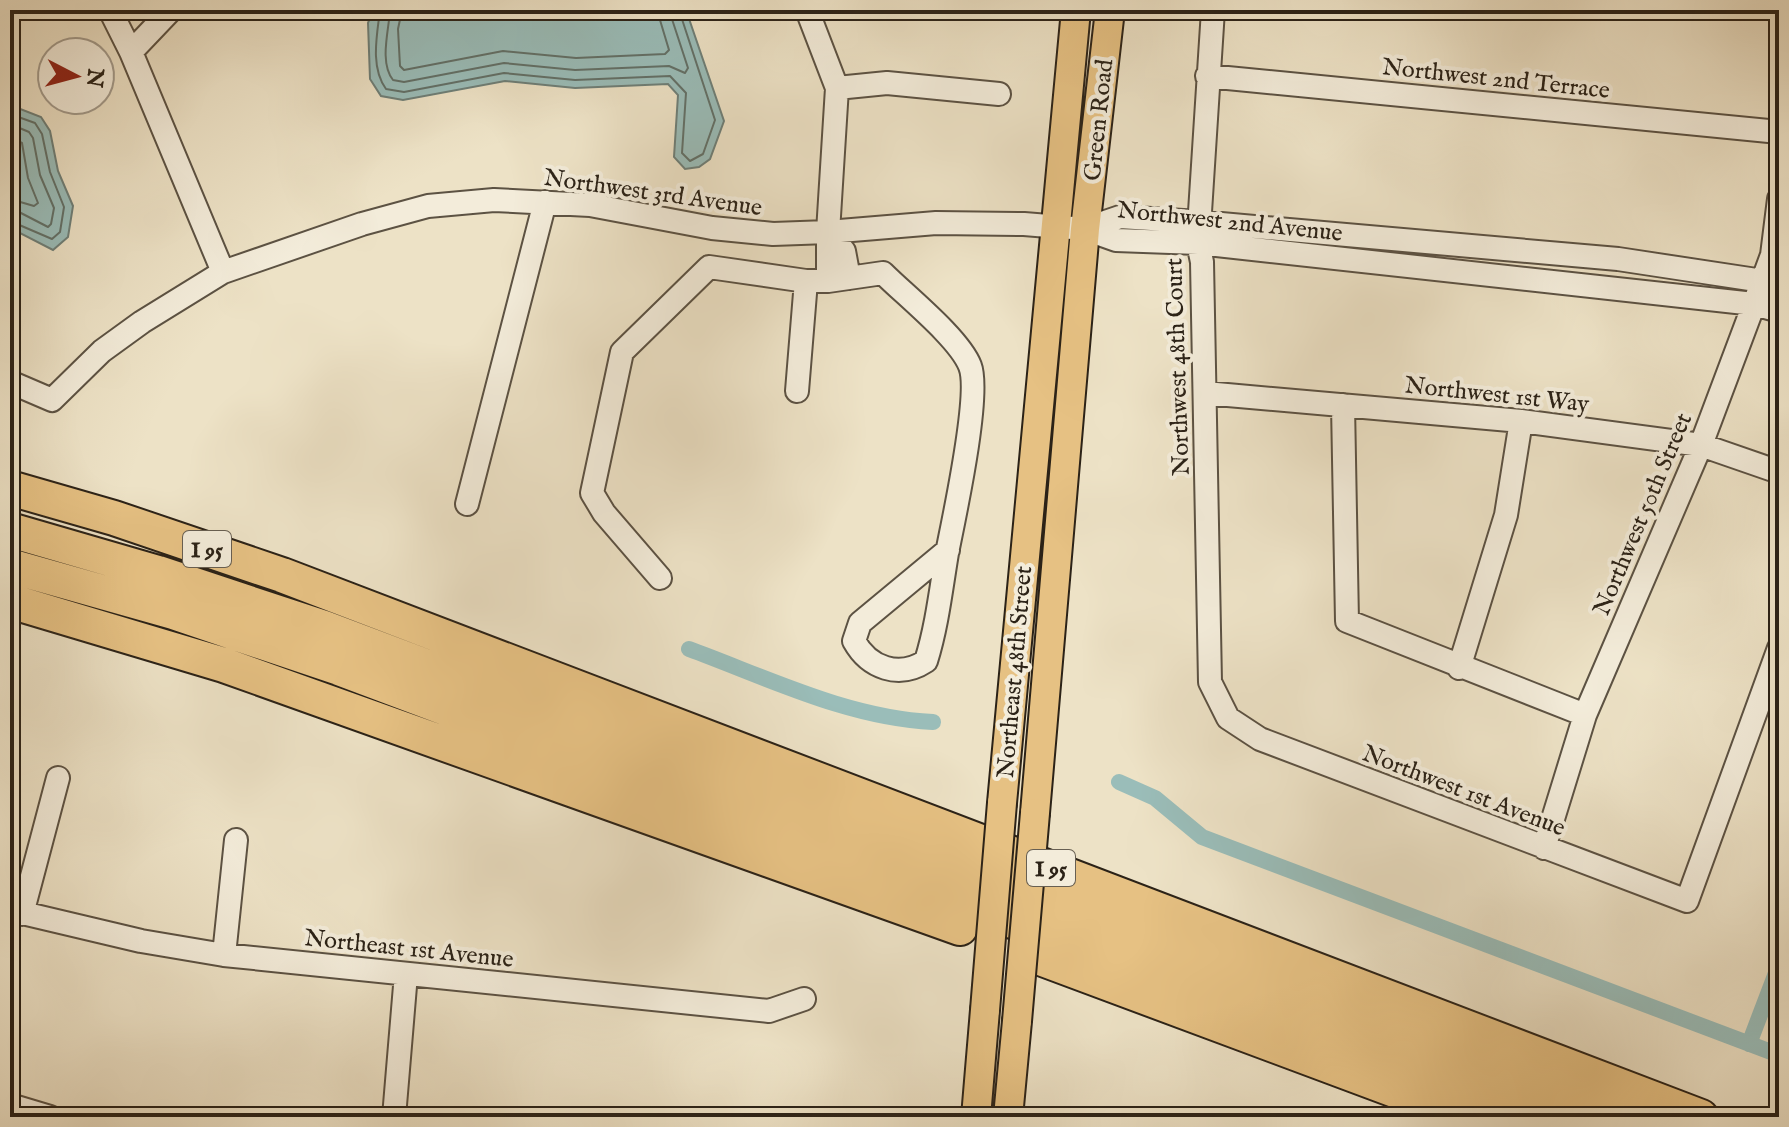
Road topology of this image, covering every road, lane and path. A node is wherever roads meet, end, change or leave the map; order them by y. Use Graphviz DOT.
graph roads {
  1 [pos="110,10"];
  2 [pos="171,10"];
  3 [pos="807,10"];
  4 [pos="1076,10"];
  5 [pos="1110,10"];
  6 [pos="1213,10"];
  7 [pos="131,52"];
  8 [pos="1207,76"];
  9 [pos="837,88"];
  10 [pos="999,94"];
  11 [pos="1779,132"];
  12 [pos="1779,199"];
  13 [pos="545,202"];
  14 [pos="1054,226"];
  15 [pos="1085,229"];
  16 [pos="828,232"];
  17 [pos="1199,232"];
  18 [pos="223,272"];
  19 [pos="827,280"];
  20 [pos="1771,284"];
  21 [pos="1754,304"];
  22 [pos="1779,311"];
  23 [pos="10,382"];
  24 [pos="797,391"];
  25 [pos="1205,393"];
  26 [pos="1343,405"];
  27 [pos="1521,421"];
  28 [pos="1701,445"];
  29 [pos="1779,472"];
  30 [pos="10,488"];
  31 [pos="467,504"];
  32 [pos="10,510"];
  33 [pos="10,530"];
  34 [pos="948,550"];
  35 [pos="10,566"];
  36 [pos="660,578"];
  37 [pos="10,601"];
  38 [pos="400,619"];
  39 [pos="1779,648"];
  40 [pos="1459,668"];
  41 [pos="1585,715"];
  42 [pos="1228,718"];
  43 [pos="58,778"];
  44 [pos="236,840"];
  45 [pos="1544,848"];
  46 [pos="16,912"];
  47 [pos="224,955"];
  48 [pos="406,974"];
  49 [pos="804,999"];
  50 [pos="10,1105"];
  51 [pos="50,1117"];
  52 [pos="394,1117"];
  53 [pos="976,1117"];
  54 [pos="1008,1117"];
  55 [pos="1467,1117"];
  56 [pos="1534,1117"];
  57 [pos="1620,1117"];
  58 [pos="1701,1117"];
  1 -- 7 [label="street"];
  2 -- 7 [label="street"];
  3 -- 9 [label="street"];
  4 -- 14 [label="main road, Green Road"];
  5 -- 15 [label="main road, Green Road"];
  6 -- 8 [label="street, Northwest 48th Court"];
  7 -- 18 [label="street"];
  8 -- 11 [label="street, Northwest 2nd Terrace"];
  8 -- 17 [label="street, Northwest 48th Court"];
  9 -- 10 [label="street"];
  9 -- 16 [label="street"];
  12 -- 20 [label="street, Northwest 50th Street"];
  13 -- 16 [label="street, Northwest 3rd Avenue"];
  13 -- 18 [label="street, Northwest 3rd Avenue"];
  13 -- 31 [label="street"];
  14 -- 15 [label="street, Northwest 3rd Avenue"];
  14 -- 16 [label="street, Northwest 3rd Avenue"];
  14 -- 53 [label="main road, Northeast 48th Street, bridge"];
  15 -- 17 [label="street, Northwest 2nd Avenue"];
  15 -- 54 [label="main road, Northeast 48th Street, bridge"];
  16 -- 19 [label="street"];
  17 -- 20 [label="street, Northwest 2nd Avenue"];
  17 -- 21 [label="street, Northwest 2nd Avenue"];
  17 -- 25 [label="street, Northwest 48th Court"];
  18 -- 23 [label="street, Northwest 3rd Avenue"];
  19 -- 24 [label="street"];
  19 -- 34 [label="street"];
  19 -- 36 [label="street"];
  20 -- 21 [label="street, Northwest 50th Street"];
  21 -- 22 [label="street, Northwest 2nd Avenue"];
  21 -- 28 [label="street, Northwest 50th Street"];
  25 -- 26 [label="street, Northwest 1st Way"];
  25 -- 42 [label="street, Northwest 48th Court"];
  26 -- 27 [label="street, Northwest 1st Way"];
  26 -- 40 [label="street"];
  27 -- 28 [label="street, Northwest 1st Way"];
  27 -- 40 [label="street"];
  28 -- 29 [label="street, Northwest 1st Way"];
  28 -- 41 [label="street, Northwest 50th Street"];
  30 -- 38 [label="highway, I 95"];
  32 -- 38 [label="highway"];
  33 -- 57 [label="highway"];
  34 -- 34 [label="street"];
  35 -- 56 [label="highway"];
  37 -- 55 [label="highway"];
  38 -- 58 [label="highway, I 95"];
  39 -- 45 [label="street, Northwest 1st Avenue"];
  40 -- 41 [label="street"];
  41 -- 45 [label="street, Northwest 50th Street"];
  42 -- 45 [label="street, Northwest 1st Avenue"];
  43 -- 46 [label="street"];
  44 -- 47 [label="street"];
  46 -- 47 [label="street, Northeast 1st Avenue"];
  47 -- 48 [label="street, Northeast 1st Avenue"];
  48 -- 49 [label="street, Northeast 1st Avenue"];
  48 -- 52 [label="street"];
  50 -- 51 [label="street"];
}
